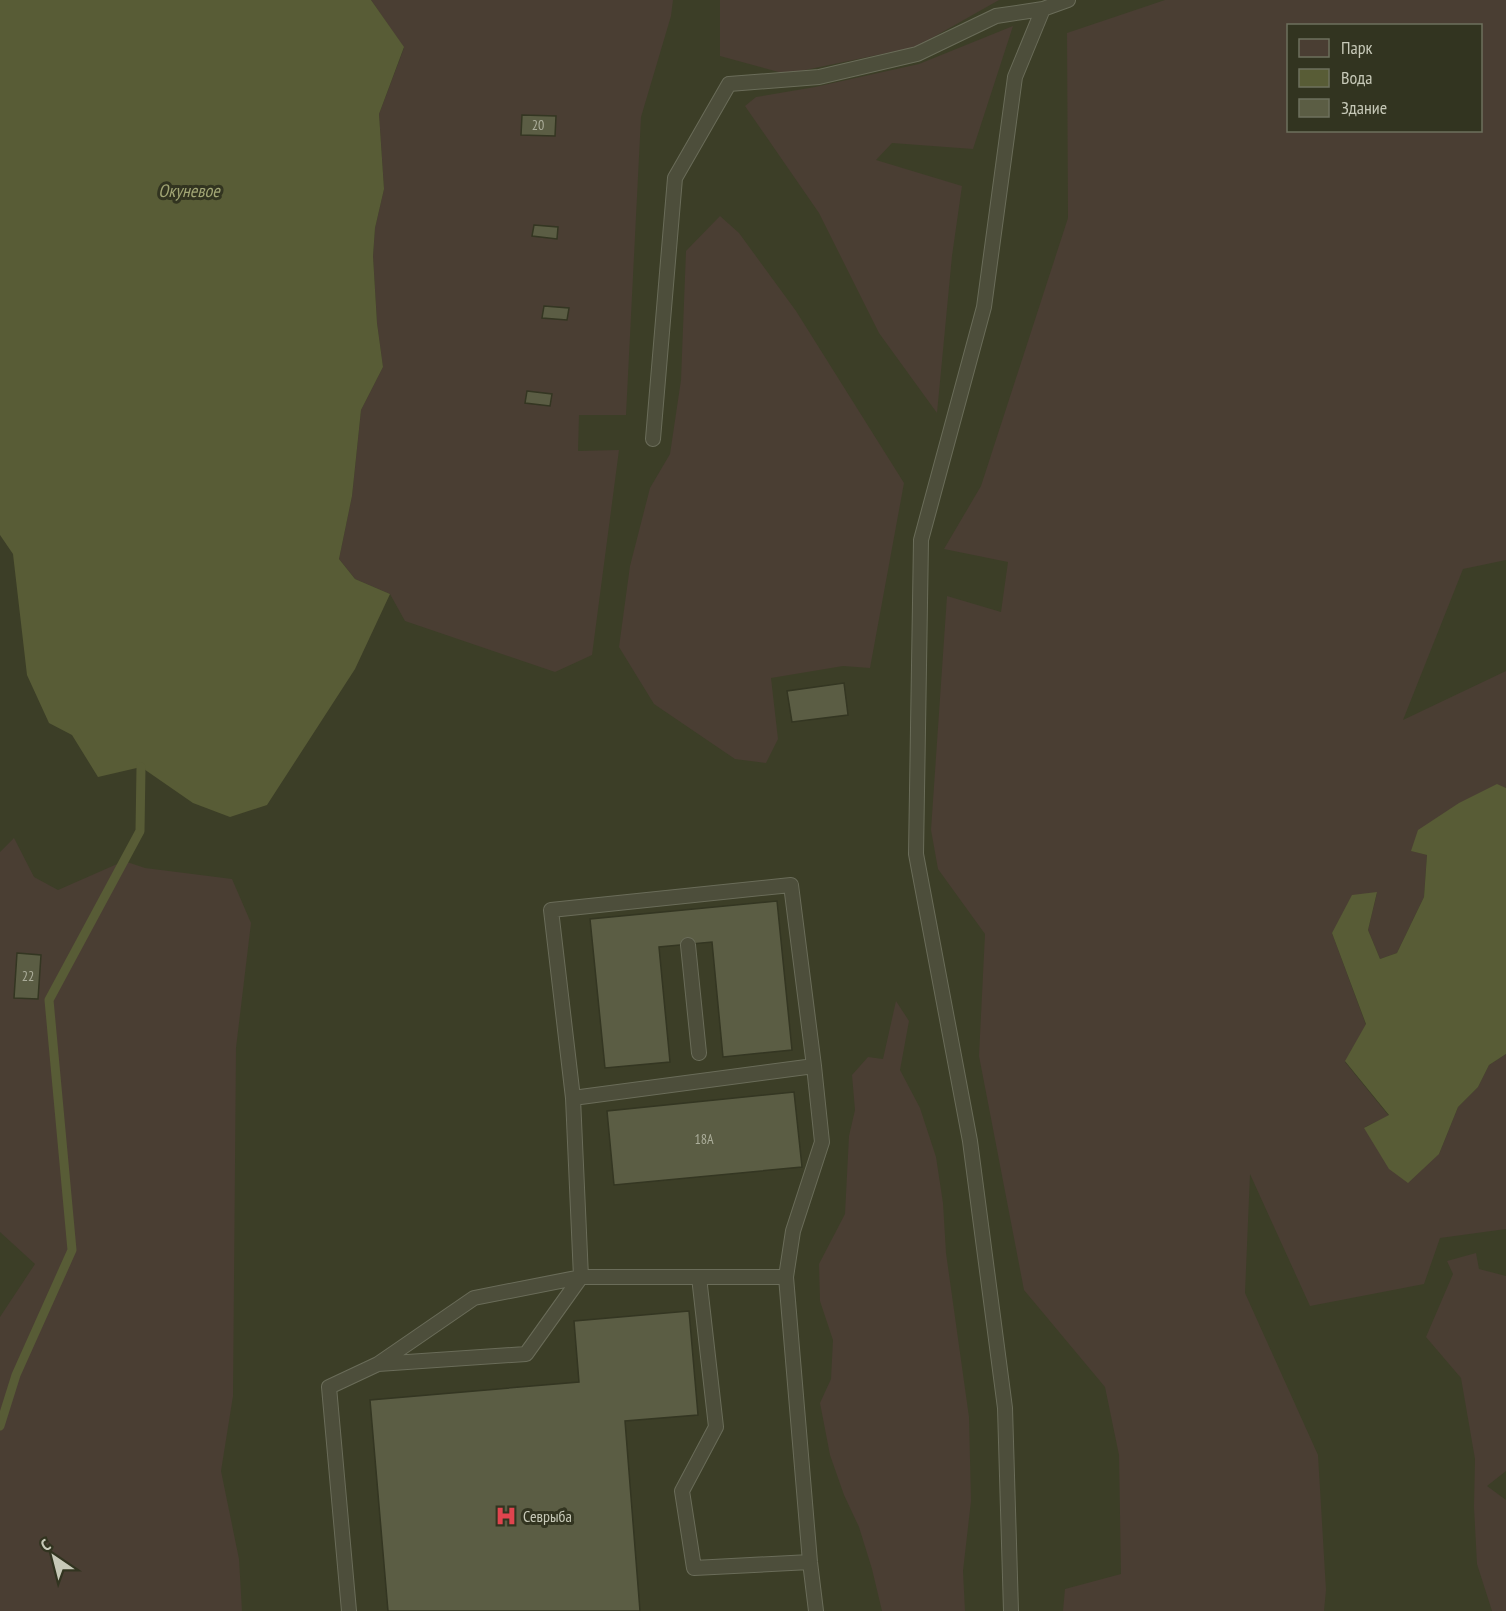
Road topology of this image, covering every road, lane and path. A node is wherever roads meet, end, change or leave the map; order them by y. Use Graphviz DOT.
graph roads {
  1 [pos="1068,0"];
  2 [pos="1043,9"];
  3 [pos="653,439"];
  4 [pos="680,896"];
  5 [pos="682,910"];
  6 [pos="688,945"];
  7 [pos="699,1053"];
  8 [pos="814,1066"];
  9 [pos="573,1098"];
  10 [pos="581,1277"];
  11 [pos="699,1277"];
  12 [pos="786,1277"];
  13 [pos="378,1364"];
  14 [pos="810,1562"];
  15 [pos="349,1611"];
  16 [pos="816,1611"];
  17 [pos="1011,1611"];
  1 -- 2 [label="lane"];
  2 -- 3 [label="lane"];
  2 -- 17 [label="lane"];
  4 -- 5 [label="lane"];
  4 -- 8 [label="lane"];
  4 -- 9 [label="lane"];
  6 -- 7 [label="lane"];
  8 -- 9 [label="lane"];
  8 -- 12 [label="lane"];
  9 -- 10 [label="lane"];
  10 -- 11 [label="lane"];
  10 -- 13 [label="lane"];
  10 -- 13 [label="lane"];
  11 -- 12 [label="lane"];
  11 -- 14 [label="lane"];
  12 -- 14 [label="lane"];
  13 -- 15 [label="lane"];
  14 -- 16 [label="lane"];
}
